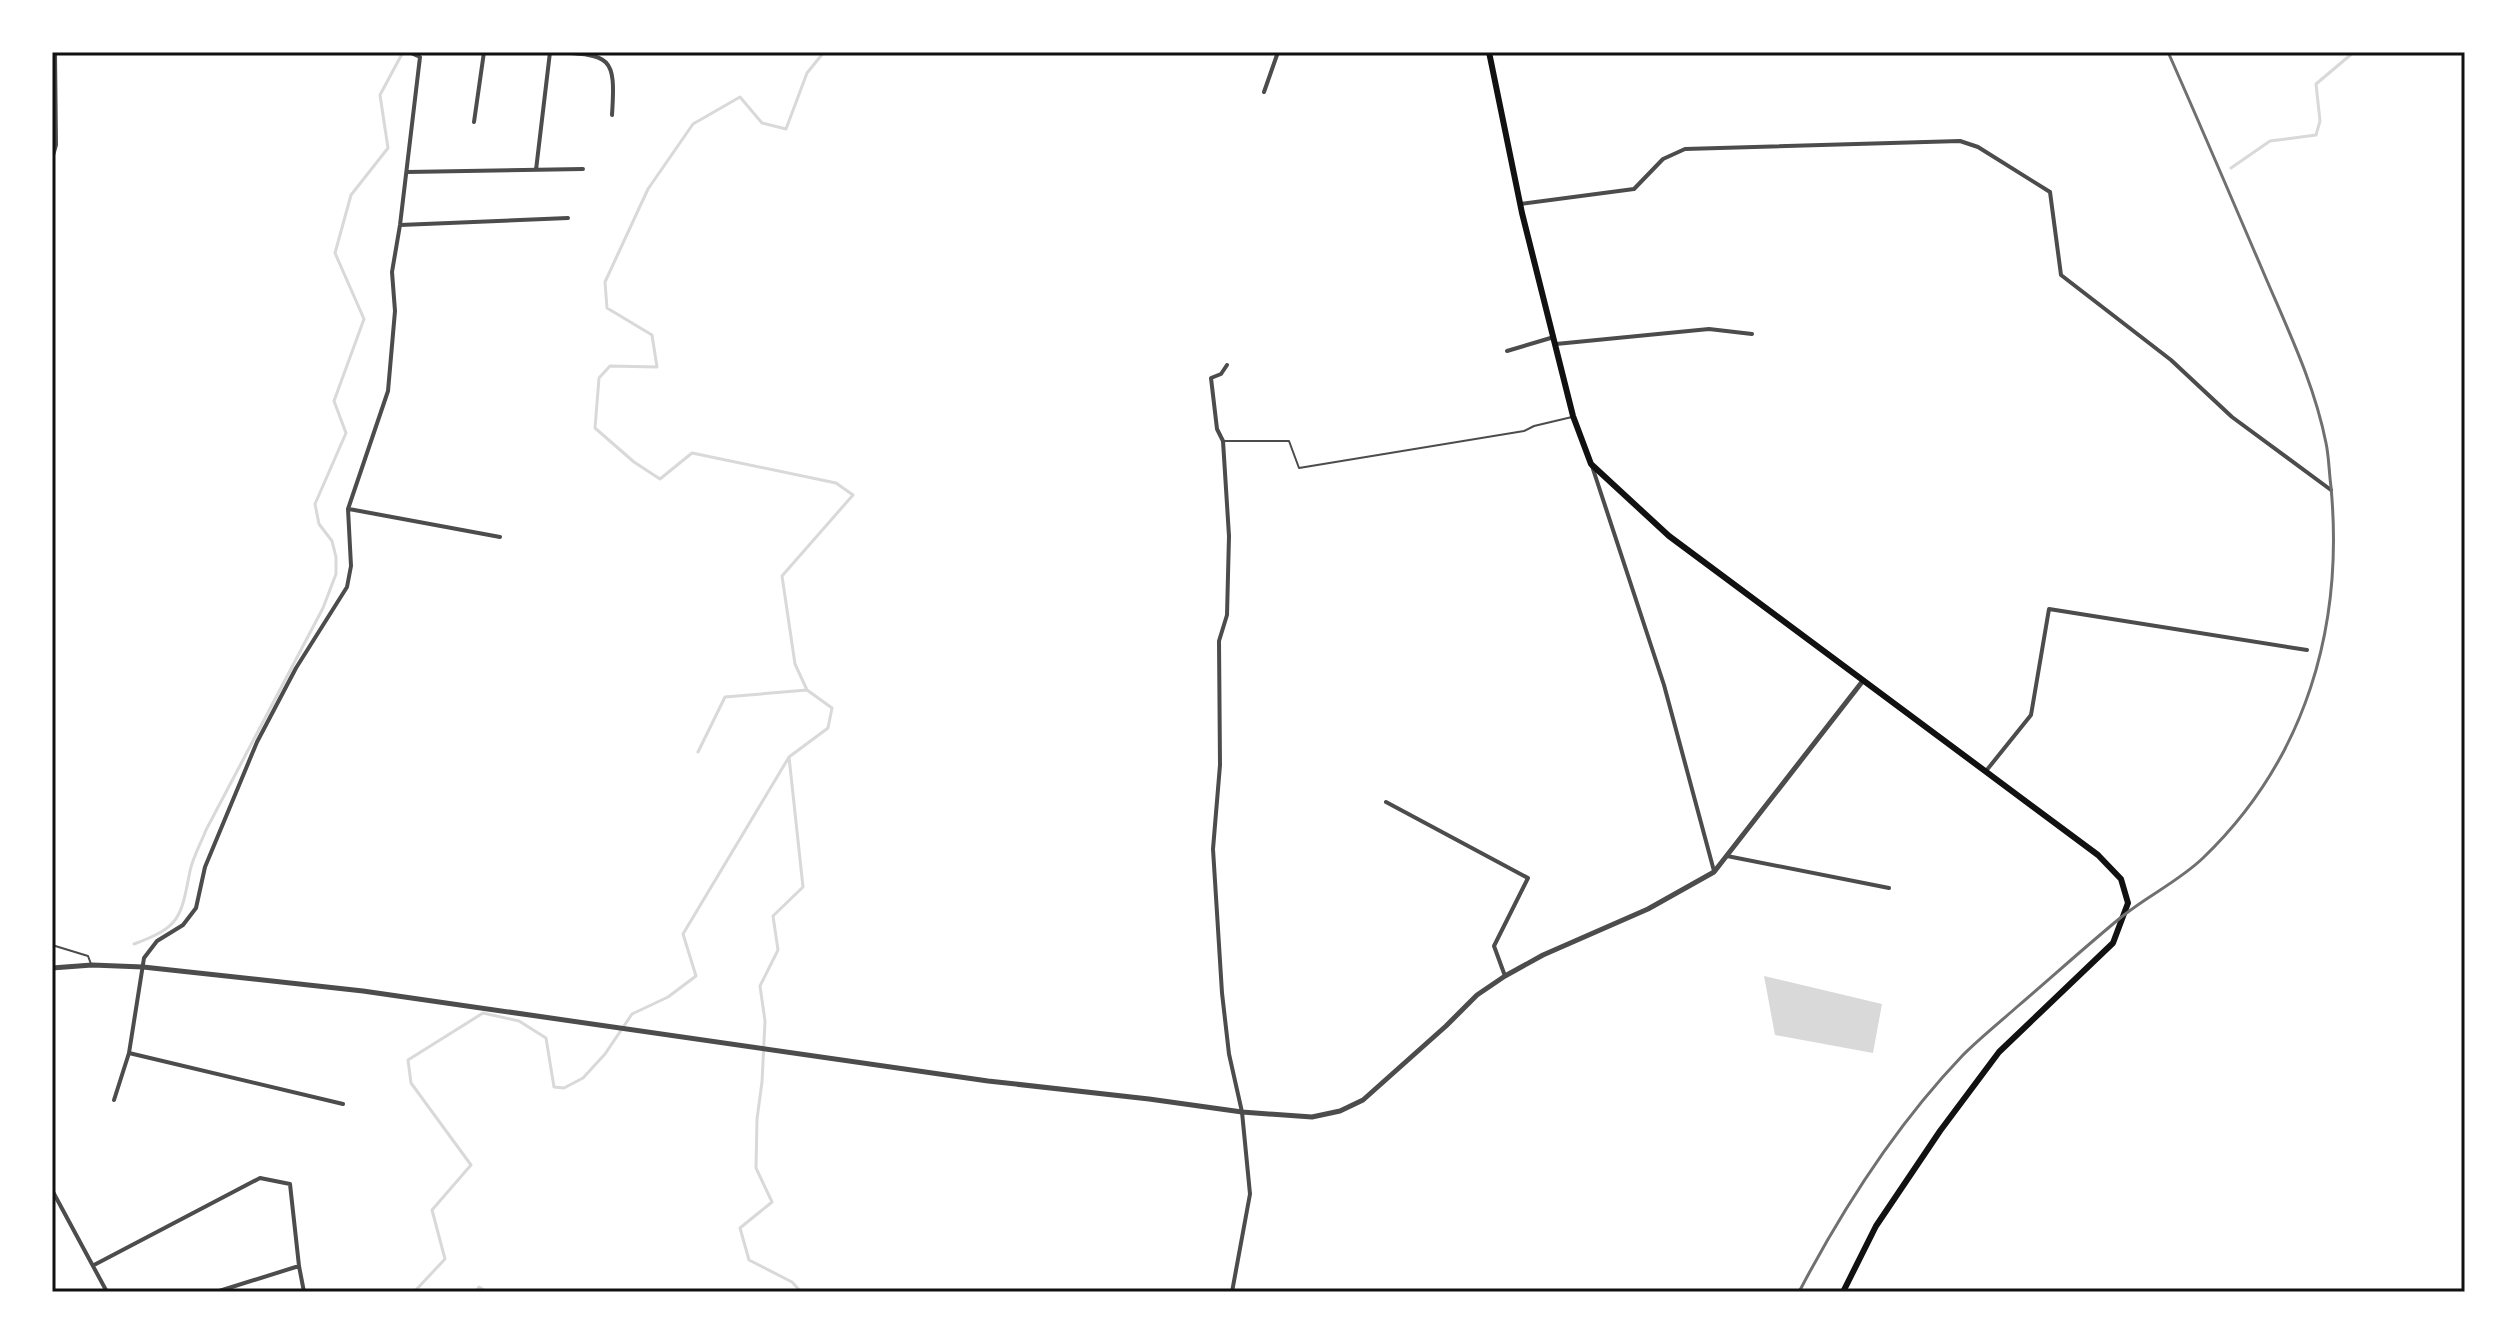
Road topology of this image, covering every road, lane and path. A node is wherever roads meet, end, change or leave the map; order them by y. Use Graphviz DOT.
graph roads {
  1 [pos="55,52"];
  2 [pos="409,52"];
  3 [pos="425,52"];
  4 [pos="484,52"];
  5 [pos="551,52"];
  6 [pos="1278,52"];
  7 [pos="1489,52"];
  8 [pos="420,57"];
  9 [pos="1264,92"];
  10 [pos="612,115"];
  11 [pos="474,122"];
  12 [pos="52,159"];
  13 [pos="583,169"];
  14 [pos="536,170"];
  15 [pos="407,172"];
  16 [pos="1520,204"];
  17 [pos="568,218"];
  18 [pos="400,225"];
  19 [pos="1752,334"];
  20 [pos="1555,340"];
  21 [pos="1507,351"];
  22 [pos="1227,365"];
  23 [pos="1573,416"];
  24 [pos="1223,441"];
  25 [pos="1591,464"];
  26 [pos="2331,490"];
  27 [pos="348,509"];
  28 [pos="500,537"];
  29 [pos="2307,650"];
  30 [pos="1862,682"];
  31 [pos="1985,772"];
  32 [pos="1386,802"];
  33 [pos="1727,856"];
  34 [pos="1714,872"];
  35 [pos="1889,888"];
  36 [pos="52,945"];
  37 [pos="92,965"];
  38 [pos="143,967"];
  39 [pos="52,968"];
  40 [pos="1505,976"];
  41 [pos="129,1053"];
  42 [pos="114,1100"];
  43 [pos="343,1104"];
  44 [pos="1242,1112"];
  45 [pos="52,1190"];
  46 [pos="94,1265"];
  47 [pos="299,1266"];
  48 [pos="107,1292"];
  49 [pos="216,1292"];
  50 [pos="304,1292"];
  51 [pos="1232,1292"];
  52 [pos="1843,1292"];
  1 -- 12 [label="street"];
  2 -- 8 [label="street"];
  3 -- 8 [label="street"];
  4 -- 11 [label="street"];
  5 -- 10 [label="street"];
  5 -- 14 [label="street"];
  6 -- 9 [label="street"];
  7 -- 16 [label="main road"];
  8 -- 15 [label="street"];
  13 -- 14 [label="street"];
  14 -- 15 [label="street"];
  15 -- 18 [label="street"];
  16 -- 20 [label="main road"];
  16 -- 26 [label="street"];
  17 -- 18 [label="street"];
  18 -- 27 [label="street"];
  19 -- 20 [label="street"];
  20 -- 21 [label="street"];
  20 -- 23 [label="main road"];
  22 -- 24 [label="street"];
  23 -- 24 [label="lane"];
  23 -- 25 [label="main road"];
  24 -- 44 [label="street"];
  25 -- 30 [label="main road"];
  25 -- 34 [label="street"];
  27 -- 28 [label="street"];
  27 -- 38 [label="street"];
  29 -- 31 [label="street"];
  30 -- 31 [label="main road"];
  30 -- 33 [label="street"];
  31 -- 52 [label="main road"];
  32 -- 40 [label="street"];
  33 -- 34 [label="street"];
  33 -- 35 [label="street"];
  34 -- 40 [label="street"];
  36 -- 37 [label="lane"];
  37 -- 38 [label="street"];
  37 -- 39 [label="street"];
  38 -- 41 [label="street"];
  38 -- 44 [label="street"];
  40 -- 44 [label="street"];
  41 -- 42 [label="street"];
  41 -- 43 [label="street"];
  44 -- 51 [label="street"];
  45 -- 46 [label="street"];
  46 -- 47 [label="street"];
  46 -- 48 [label="street"];
  47 -- 49 [label="street"];
  47 -- 50 [label="street"];
}
